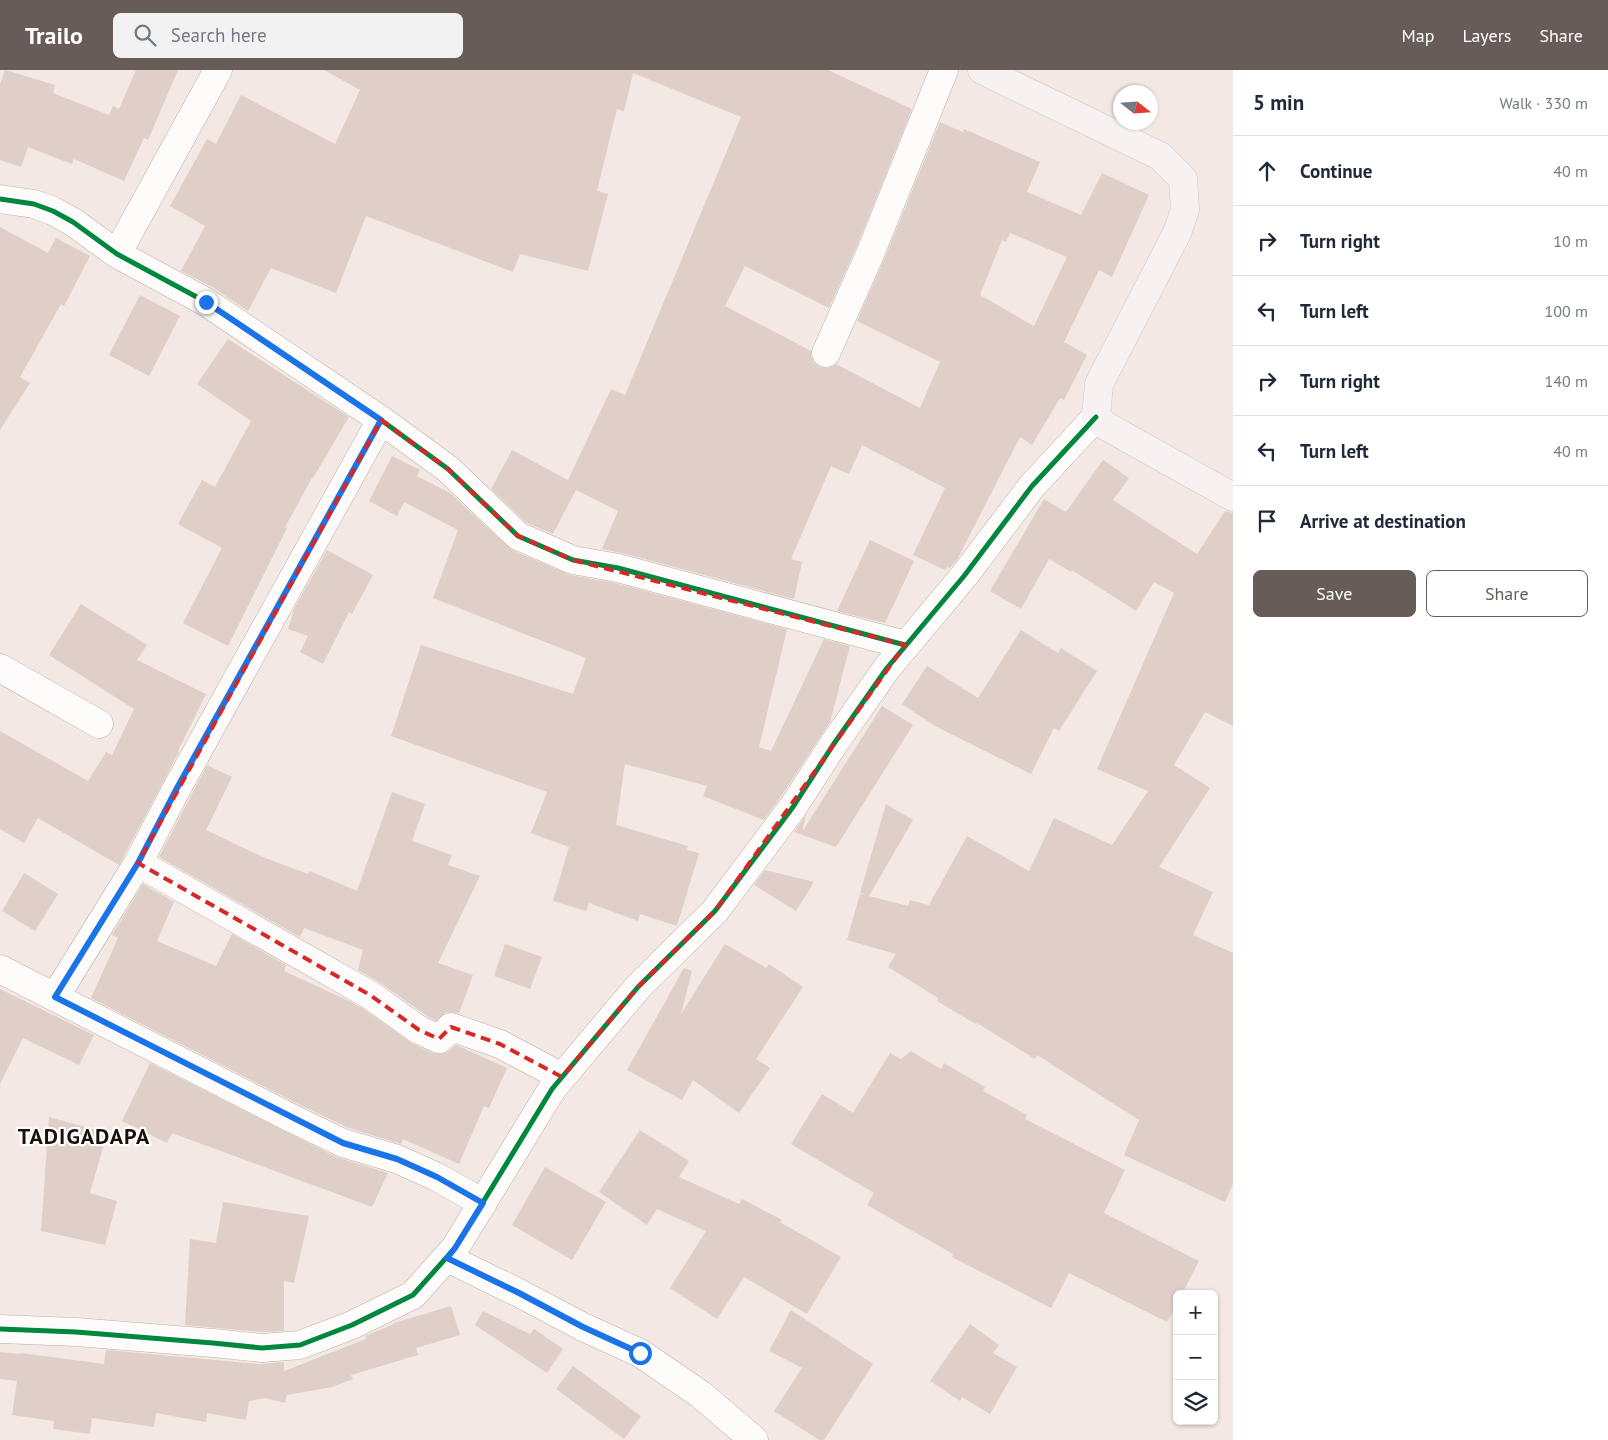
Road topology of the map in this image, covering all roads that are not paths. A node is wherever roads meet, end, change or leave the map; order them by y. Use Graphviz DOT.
graph roads {
  1 [pos="218,70"];
  2 [pos="944,70"];
  3 [pos="982,70"];
  4 [pos="0,199"];
  5 [pos="117,254"];
  6 [pos="826,353"];
  7 [pos="1096,417"];
  8 [pos="381,420"];
  9 [pos="1233,497"];
  10 [pos="905,645"];
  11 [pos="0,668"];
  12 [pos="99,724"];
  13 [pos="138,863"];
  14 [pos="0,968"];
  15 [pos="55,997"];
  16 [pos="562,1078"];
  17 [pos="483,1203"];
  18 [pos="447,1258"];
  19 [pos="0,1330"];
  20 [pos="754,1440"];
  1 -- 5 [label="street"];
  2 -- 6 [label="street"];
  3 -- 7 [label="main road"];
  4 -- 5 [label="street"];
  5 -- 8 [label="street"];
  7 -- 9 [label="main road"];
  7 -- 10 [label="street"];
  8 -- 10 [label="street"];
  8 -- 13 [label="street"];
  10 -- 16 [label="street"];
  11 -- 12 [label="street"];
  13 -- 15 [label="street"];
  13 -- 16 [label="street"];
  14 -- 15 [label="street"];
  15 -- 17 [label="street"];
  16 -- 17 [label="street"];
  17 -- 18 [label="street"];
  18 -- 19 [label="street"];
  18 -- 20 [label="street"];
}
